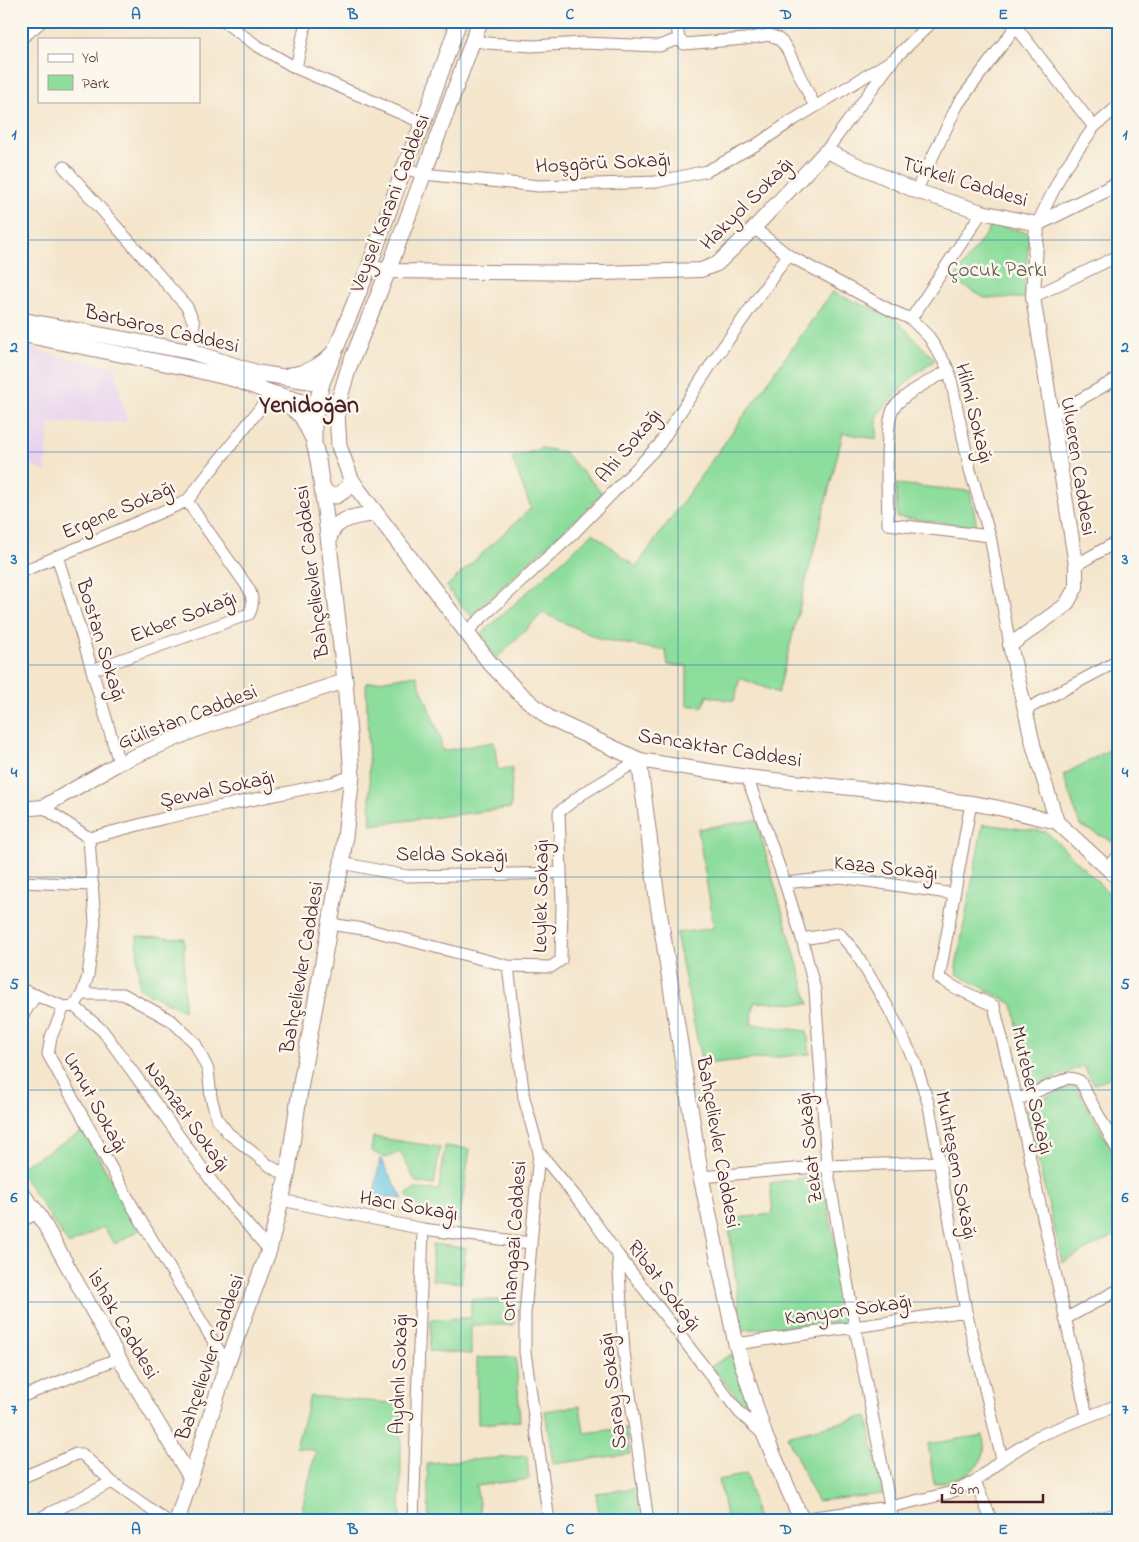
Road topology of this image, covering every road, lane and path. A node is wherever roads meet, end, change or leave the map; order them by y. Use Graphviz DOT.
graph roads {
  1 [pos="42,21"];
  2 [pos="223,21"];
  3 [pos="306,21"];
  4 [pos="480,21"];
  5 [pos="676,21"];
  6 [pos="933,21"];
  7 [pos="454,23"];
  8 [pos="1018,24"];
  9 [pos="21,39"];
  10 [pos="679,39"];
  11 [pos="473,40"];
  12 [pos="894,59"];
  13 [pos="296,68"];
  14 [pos="1118,106"];
  15 [pos="815,107"];
  16 [pos="423,123"];
  17 [pos="1094,127"];
  18 [pos="826,151"];
  19 [pos="64,167"];
  20 [pos="404,168"];
  21 [pos="424,174"];
  22 [pos="1118,184"];
  23 [pos="916,191"];
  24 [pos="982,212"];
  25 [pos="1037,224"];
  26 [pos="754,228"];
  27 [pos="788,255"];
  28 [pos="1118,256"];
  29 [pos="369,268"];
  30 [pos="388,271"];
  31 [pos="1033,297"];
  32 [pos="911,319"];
  33 [pos="21,320"];
  34 [pos="21,334"];
  35 [pos="337,348"];
  36 [pos="192,352"];
  37 [pos="949,370"];
  38 [pos="278,376"];
  39 [pos="1118,378"];
  40 [pos="322,384"];
  41 [pos="272,394"];
  42 [pos="340,400"];
  43 [pos="316,406"];
  44 [pos="1051,416"];
  45 [pos="314,443"];
  46 [pos="351,479"];
  47 [pos="322,484"];
  48 [pos="188,501"];
  49 [pos="376,514"];
  50 [pos="990,536"];
  51 [pos="1118,541"];
  52 [pos="329,547"];
  53 [pos="57,556"];
  54 [pos="1076,565"];
  55 [pos="21,572"];
  56 [pos="466,632"];
  57 [pos="1010,645"];
  58 [pos="1118,660"];
  59 [pos="92,670"];
  60 [pos="345,681"];
  61 [pos="1025,710"];
  62 [pos="639,760"];
  63 [pos="118,763"];
  64 [pos="352,776"];
  65 [pos="747,777"];
  66 [pos="971,803"];
  67 [pos="42,807"];
  68 [pos="21,809"];
  69 [pos="1058,822"];
  70 [pos="89,838"];
  71 [pos="1118,857"];
  72 [pos="342,863"];
  73 [pos="1106,867"];
  74 [pos="561,873"];
  75 [pos="1118,878"];
  76 [pos="21,882"];
  77 [pos="785,883"];
  78 [pos="93,886"];
  79 [pos="954,894"];
  80 [pos="330,924"];
  81 [pos="802,939"];
  82 [pos="508,966"];
  83 [pos="21,989"];
  84 [pos="82,994"];
  85 [pos="36,995"];
  86 [pos="69,1007"];
  87 [pos="21,1018"];
  88 [pos="1017,1100"];
  89 [pos="1118,1151"];
  90 [pos="539,1152"];
  91 [pos="938,1162"];
  92 [pos="827,1166"];
  93 [pos="287,1176"];
  94 [pos="701,1177"];
  95 [pos="21,1192"];
  96 [pos="281,1200"];
  97 [pos="38,1213"];
  98 [pos="21,1221"];
  99 [pos="423,1229"];
  100 [pos="530,1243"];
  101 [pos="269,1250"];
  102 [pos="618,1255"];
  103 [pos="1118,1290"];
  104 [pos="966,1311"];
  105 [pos="1065,1319"];
  106 [pos="855,1326"];
  107 [pos="736,1344"];
  108 [pos="119,1358"];
  109 [pos="227,1364"];
  110 [pos="21,1397"];
  111 [pos="1118,1406"];
  112 [pos="1087,1416"];
  113 [pos="765,1436"];
  114 [pos="1002,1458"];
  115 [pos="190,1477"];
  116 [pos="21,1478"];
  117 [pos="112,1482"];
  118 [pos="975,1482"];
  119 [pos="890,1507"];
  120 [pos="1118,1514"];
  121 [pos="38,1521"];
  122 [pos="167,1521"];
  123 [pos="177,1521"];
  124 [pos="412,1521"];
  125 [pos="549,1521"];
  126 [pos="648,1521"];
  127 [pos="802,1521"];
  128 [pos="806,1521"];
  129 [pos="893,1521"];
  130 [pos="992,1521"];
  131 [pos="1083,1521"];
  1 -- 9 [label="street"];
  2 -- 13 [label="street"];
  3 -- 13 [label="street"];
  4 -- 11 [label="main road, Veysel Karani Caddesi"];
  5 -- 10 [label="street"];
  6 -- 12 [label="street, Hakyol Sokağı"];
  7 -- 16 [label="main road, Veysel Karani Caddesi"];
  8 -- 17 [label="street"];
  8 -- 23 [label="street"];
  10 -- 11 [label="street"];
  10 -- 15 [label="street"];
  11 -- 21 [label="main road, Veysel Karani Caddesi"];
  12 -- 15 [label="street, Hoşgörü Sokağı"];
  12 -- 18 [label="street, Hakyol Sokağı"];
  13 -- 16 [label="street"];
  14 -- 17 [label="street, Ulueren Caddesi"];
  15 -- 21 [label="street, Hoşgörü Sokağı"];
  16 -- 20 [label="main road, Veysel Karani Caddesi"];
  17 -- 25 [label="street, Ulueren Caddesi"];
  18 -- 23 [label="street, Türkeli Caddesi"];
  18 -- 26 [label="street, Hakyol Sokağı"];
  19 -- 36 [label="street"];
  20 -- 21 [label="street, Hoşgörü Sokağı"];
  20 -- 29 [label="main road, Veysel Karani Caddesi"];
  21 -- 30 [label="main road, Veysel Karani Caddesi"];
  22 -- 25 [label="street, Türkeli Caddesi"];
  23 -- 24 [label="street, Türkeli Caddesi"];
  24 -- 25 [label="street, Türkeli Caddesi"];
  24 -- 32 [label="street"];
  25 -- 31 [label="street, Ulueren Caddesi"];
  26 -- 27 [label="street, Hilmi Sokağı"];
  26 -- 30 [label="street, Hakyol Sokağı"];
  27 -- 32 [label="street, Hilmi Sokağı"];
  27 -- 56 [label="street, Ahi Sokağı"];
  28 -- 31 [label="street"];
  29 -- 30 [label="street, Hakyol Sokağı"];
  29 -- 35 [label="main road, Veysel Karani Caddesi"];
  30 -- 42 [label="main road, Veysel Karani Caddesi"];
  31 -- 44 [label="street, Ulueren Caddesi"];
  32 -- 37 [label="street, Hilmi Sokağı"];
  33 -- 36 [label="main road, Barbaros Caddesi"];
  34 -- 41 [label="main road, Barbaros Caddesi"];
  35 -- 38 [label="main road"];
  35 -- 40 [label="main road, Veysel Karani Caddesi"];
  36 -- 38 [label="main road, Barbaros Caddesi"];
  37 -- 50 [label="street, Hilmi Sokağı"];
  37 -- 50 [label="street"];
  38 -- 40 [label="main road, Barbaros Caddesi"];
  39 -- 44 [label="street"];
  40 -- 42 [label="main road"];
  40 -- 43 [label="main road, Veysel Karani Caddesi"];
  41 -- 43 [label="main road, Barbaros Caddesi"];
  41 -- 45 [label="main road"];
  41 -- 48 [label="street, Ergene Sokağı"];
  42 -- 43 [label="main road"];
  42 -- 46 [label="main road"];
  43 -- 45 [label="main road, Bahçelievler Caddesi"];
  44 -- 54 [label="street, Ulueren Caddesi"];
  45 -- 47 [label="main road, Bahçelievler Caddesi"];
  46 -- 47 [label="main road"];
  46 -- 49 [label="main road, Sancaktar Caddesi"];
  47 -- 52 [label="main road, Bahçelievler Caddesi"];
  48 -- 53 [label="street, Ergene Sokağı"];
  48 -- 59 [label="street, Ekber Sokağı"];
  49 -- 52 [label="main road"];
  49 -- 56 [label="main road, Sancaktar Caddesi"];
  50 -- 57 [label="street, Hilmi Sokağı"];
  51 -- 54 [label="street"];
  52 -- 60 [label="main road, Bahçelievler Caddesi"];
  53 -- 55 [label="street, Ergene Sokağı"];
  53 -- 59 [label="street, Bostan Sokağı"];
  54 -- 57 [label="street, Ulueren Caddesi"];
  56 -- 62 [label="main road, Sancaktar Caddesi"];
  57 -- 61 [label="street"];
  58 -- 61 [label="street"];
  59 -- 63 [label="street, Bostan Sokağı"];
  60 -- 63 [label="street, Gülistan Caddesi"];
  60 -- 64 [label="main road, Bahçelievler Caddesi"];
  61 -- 69 [label="street"];
  62 -- 65 [label="street, Sancaktar Caddesi"];
  62 -- 74 [label="street, Leylek Sokağı"];
  62 -- 94 [label="main road, Bahçelievler Caddesi"];
  63 -- 67 [label="street, Gülistan Caddesi"];
  64 -- 70 [label="street, Şevval Sokağı"];
  64 -- 72 [label="main road, Bahçelievler Caddesi"];
  65 -- 66 [label="street, Sancaktar Caddesi"];
  65 -- 77 [label="street, Zekat Sokağı"];
  66 -- 69 [label="street, Sancaktar Caddesi"];
  66 -- 79 [label="street, Muteber Sokağı"];
  67 -- 68 [label="street, Gülistan Caddesi"];
  67 -- 70 [label="street"];
  69 -- 73 [label="street, Sancaktar Caddesi"];
  70 -- 78 [label="street, Umut Sokağı"];
  71 -- 73 [label="street"];
  72 -- 74 [label="street, Selda Sokağı"];
  72 -- 80 [label="main road, Bahçelievler Caddesi"];
  73 -- 75 [label="street, Sancaktar Caddesi"];
  74 -- 82 [label="street, Leylek Sokağı"];
  76 -- 78 [label="street"];
  77 -- 79 [label="street, Kaza Sokağı"];
  77 -- 81 [label="street, Zekat Sokağı"];
  78 -- 84 [label="street, Umut Sokağı"];
  79 -- 88 [label="street, Muteber Sokağı"];
  80 -- 82 [label="street, Leylek Sokağı"];
  80 -- 93 [label="main road, Bahçelievler Caddesi"];
  81 -- 91 [label="street, Muhteşem Sokağı"];
  81 -- 92 [label="street, Zekat Sokağı"];
  82 -- 90 [label="street, Orhangazi Caddesi"];
  83 -- 85 [label="street, Namzet Sokağı"];
  84 -- 86 [label="street, Umut Sokağı"];
  84 -- 93 [label="street"];
  85 -- 86 [label="street, Namzet Sokağı"];
  85 -- 87 [label="street"];
  86 -- 101 [label="street, Namzet Sokağı"];
  86 -- 109 [label="street, Umut Sokağı"];
  88 -- 89 [label="street"];
  88 -- 105 [label="street, Muteber Sokağı"];
  90 -- 100 [label="street, Orhangazi Caddesi"];
  90 -- 102 [label="street, Ribat Sokağı"];
  91 -- 92 [label="street"];
  91 -- 104 [label="street, Muhteşem Sokağı"];
  92 -- 94 [label="street"];
  92 -- 106 [label="street, Zekat Sokağı"];
  93 -- 96 [label="main road, Bahçelievler Caddesi"];
  94 -- 107 [label="main road, Bahçelievler Caddesi"];
  95 -- 97 [label="street, İshak Caddesi"];
  96 -- 99 [label="street, Hacı Sokağı"];
  96 -- 101 [label="main road, Bahçelievler Caddesi"];
  97 -- 98 [label="street"];
  97 -- 108 [label="street, İshak Caddesi"];
  99 -- 100 [label="street, Hacı Sokağı"];
  99 -- 124 [label="street, Aydınlı Sokağı"];
  100 -- 125 [label="street, Orhangazi Caddesi"];
  101 -- 109 [label="main road, Bahçelievler Caddesi"];
  102 -- 113 [label="street, Ribat Sokağı"];
  102 -- 126 [label="street, Saray Sokağı"];
  103 -- 105 [label="street"];
  104 -- 106 [label="street, Kanyon Sokağı"];
  104 -- 114 [label="street, Muhteşem Sokağı"];
  105 -- 112 [label="street, Muteber Sokağı"];
  106 -- 107 [label="street, Kanyon Sokağı"];
  106 -- 119 [label="street, Zekat Sokağı"];
  107 -- 113 [label="main road, Bahçelievler Caddesi"];
  108 -- 110 [label="street"];
  108 -- 115 [label="street, İshak Caddesi"];
  109 -- 115 [label="main road, Bahçelievler Caddesi"];
  111 -- 112 [label="street"];
  112 -- 114 [label="street"];
  113 -- 127 [label="main road, Bahçelievler Caddesi"];
  114 -- 118 [label="street"];
  115 -- 123 [label="main road, Bahçelievler Caddesi"];
  116 -- 117 [label="street"];
  117 -- 121 [label="street"];
  117 -- 122 [label="street"];
  118 -- 119 [label="street"];
  118 -- 130 [label="street"];
  119 -- 128 [label="street"];
  119 -- 129 [label="street, Zekat Sokağı"];
  120 -- 131 [label="street"];
}
